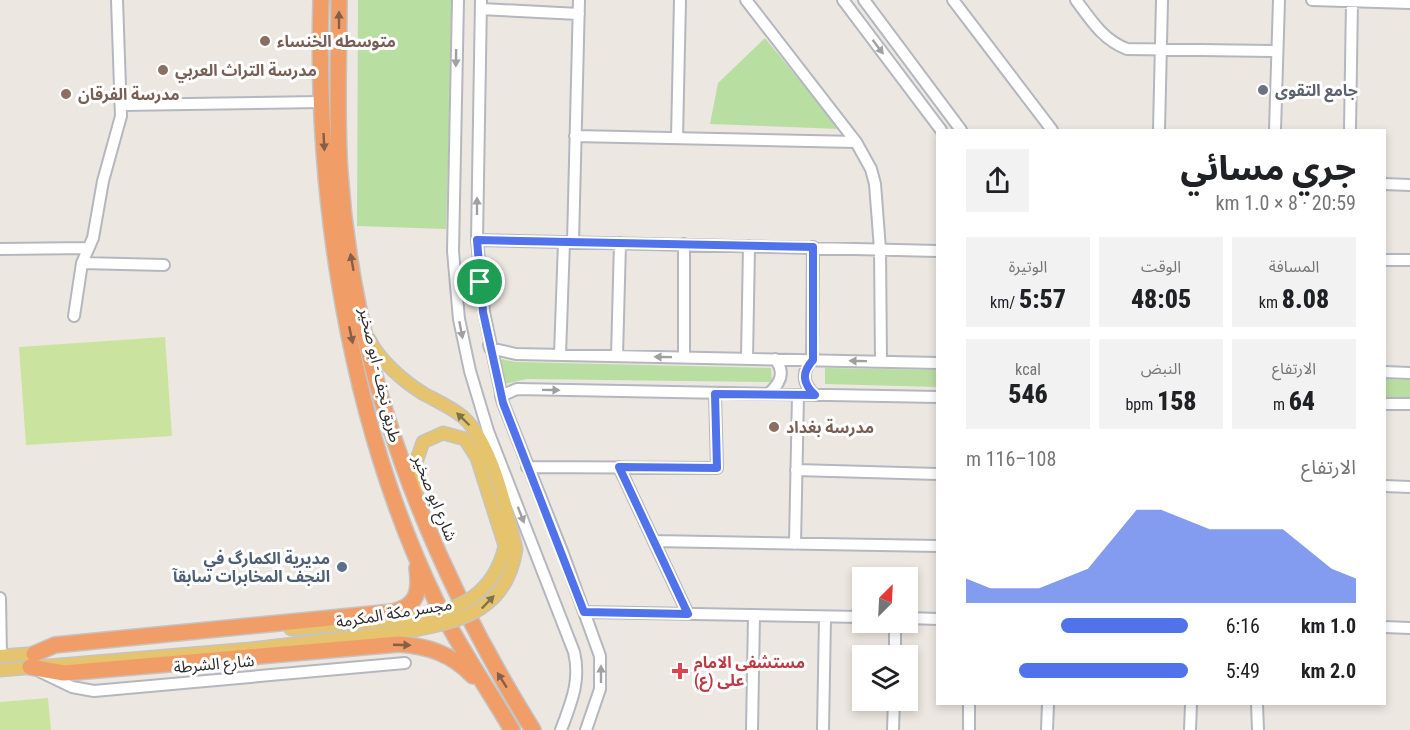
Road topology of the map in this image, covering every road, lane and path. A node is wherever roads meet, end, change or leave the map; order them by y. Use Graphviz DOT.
graph roads {
  1 [pos="117,0"];
  2 [pos="321,0"];
  3 [pos="339,0"];
  4 [pos="458,0"];
  5 [pos="579,0"];
  6 [pos="680,0"];
  7 [pos="746,0"];
  8 [pos="843,0"];
  9 [pos="864,0"];
  10 [pos="953,0"];
  11 [pos="1076,0"];
  12 [pos="1162,0"];
  13 [pos="1279,0"];
  14 [pos="1312,0"];
  15 [pos="1352,2"];
  16 [pos="1410,3"];
  17 [pos="481,4"];
  18 [pos="872,11"];
  19 [pos="579,14"];
  20 [pos="859,21"];
  21 [pos="320,46"];
  22 [pos="339,46"];
  23 [pos="1161,51"];
  24 [pos="1277,51"];
  25 [pos="338,82"];
  26 [pos="321,83"];
  27 [pos="322,102"];
  28 [pos="122,105"];
  29 [pos="940,129"];
  30 [pos="960,129"];
  31 [pos="1051,129"];
  32 [pos="1159,129"];
  33 [pos="1275,129"];
  34 [pos="1350,129"];
  35 [pos="575,136"];
  36 [pos="678,138"];
  37 [pos="856,142"];
  38 [pos="1386,184"];
  39 [pos="1410,185"];
  40 [pos="477,240"];
  41 [pos="568,242"];
  42 [pos="620,243"];
  43 [pos="684,244"];
  44 [pos="749,246"];
  45 [pos="813,247"];
  46 [pos="88,248"];
  47 [pos="0,249"];
  48 [pos="880,249"];
  49 [pos="936,251"];
  50 [pos="1386,260"];
  51 [pos="1410,260"];
  52 [pos="82,263"];
  53 [pos="164,265"];
  54 [pos="480,282"];
  55 [pos="456,284"];
  56 [pos="74,316"];
  57 [pos="365,330"];
  58 [pos="489,345"];
  59 [pos="560,355"];
  60 [pos="617,356"];
  61 [pos="684,358"];
  62 [pos="747,359"];
  63 [pos="774,359"];
  64 [pos="813,360"];
  65 [pos="881,362"];
  66 [pos="936,363"];
  67 [pos="1386,372"];
  68 [pos="1410,373"];
  69 [pos="715,394"];
  70 [pos="768,394"];
  71 [pos="798,395"];
  72 [pos="815,395"];
  73 [pos="936,397"];
  74 [pos="503,403"];
  75 [pos="1386,404"];
  76 [pos="1410,404"];
  77 [pos="527,467"];
  78 [pos="619,467"];
  79 [pos="796,470"];
  80 [pos="936,474"];
  81 [pos="1386,486"];
  82 [pos="1410,487"];
  83 [pos="408,533"];
  84 [pos="654,542"];
  85 [pos="795,544"];
  86 [pos="936,546"];
  87 [pos="510,548"];
  88 [pos="437,549"];
  89 [pos="0,598"];
  90 [pos="584,612"];
  91 [pos="688,614"];
  92 [pos="754,615"];
  93 [pos="825,617"];
  94 [pos="852,617"];
  95 [pos="918,618"];
  96 [pos="936,619"];
  97 [pos="415,624"];
  98 [pos="1386,627"];
  99 [pos="1410,628"];
  100 [pos="250,649"];
  101 [pos="1,656"];
  102 [pos="32,660"];
  103 [pos="405,663"];
  104 [pos="0,670"];
  105 [pos="495,700"];
  106 [pos="969,705"];
  107 [pos="1048,705"];
  108 [pos="1191,705"];
  109 [pos="1257,705"];
  110 [pos="894,711"];
  111 [pos="512,730"];
  112 [pos="533,730"];
  113 [pos="561,730"];
  114 [pos="586,730"];
  115 [pos="752,730"];
  116 [pos="823,730"];
  117 [pos="893,730"];
  118 [pos="969,730"];
  119 [pos="1047,730"];
  120 [pos="1190,730"];
  121 [pos="1258,730"];
  1 -- 28 [label="street"];
  2 -- 21 [label="highway, طريق نجف - ابو صخير"];
  22 -- 3 [label="highway, one-way"];
  4 -- 55 [label="street, one-way"];
  5 -- 19 [label="street"];
  6 -- 36 [label="street"];
  7 -- 37 [label="street"];
  8 -- 20 [label="street"];
  9 -- 18 [label="street"];
  10 -- 31 [label="street"];
  11 -- 23 [label="street"];
  12 -- 23 [label="street"];
  13 -- 24 [label="street"];
  14 -- 15 [label="street"];
  15 -- 16 [label="street"];
  15 -- 34 [label="street"];
  17 -- 19 [label="street"];
  40 -- 17 [label="street, one-way"];
  18 -- 20 [label="street"];
  18 -- 30 [label="street"];
  19 -- 35 [label="street"];
  20 -- 29 [label="street, one-way"];
  21 -- 22 [label="highway"];
  21 -- 26 [label="highway, طريق نجف - ابو صخير"];
  22 -- 25 [label="highway"];
  23 -- 24 [label="street"];
  23 -- 32 [label="street"];
  24 -- 33 [label="street"];
  25 -- 26 [label="highway"];
  57 -- 25 [label="highway, شارع ابو صخير, one-way"];
  26 -- 27 [label="highway, طريق نجف - ابو صخير"];
  27 -- 28 [label="street"];
  27 -- 83 [label="highway, طريق نجف - ابو صخير, one-way"];
  28 -- 46 [label="street"];
  35 -- 36 [label="street"];
  35 -- 41 [label="street"];
  36 -- 37 [label="street"];
  37 -- 48 [label="street"];
  38 -- 39 [label="street"];
  40 -- 41 [label="street"];
  40 -- 54 [label="street"];
  41 -- 42 [label="street"];
  41 -- 59 [label="street"];
  42 -- 43 [label="street"];
  42 -- 60 [label="street"];
  43 -- 44 [label="street"];
  43 -- 61 [label="street"];
  44 -- 45 [label="street"];
  44 -- 62 [label="street"];
  45 -- 48 [label="street"];
  45 -- 64 [label="street"];
  46 -- 47 [label="street"];
  46 -- 52 [label="street"];
  48 -- 49 [label="street"];
  48 -- 65 [label="street"];
  50 -- 51 [label="street"];
  52 -- 53 [label="street"];
  52 -- 56 [label="street"];
  54 -- 55 [label="street"];
  54 -- 58 [label="street"];
  55 -- 113 [label="street, one-way"];
  87 -- 57 [label="main road, one-way"];
  57 -- 88 [label="highway, شارع ابو صخير"];
  58 -- 59 [label="street"];
  58 -- 74 [label="street"];
  59 -- 60 [label="street"];
  61 -- 60 [label="street, one-way"];
  61 -- 62 [label="street"];
  62 -- 63 [label="street"];
  63 -- 64 [label="street"];
  63 -- 70 [label="street"];
  65 -- 64 [label="street, one-way"];
  64 -- 72 [label="street"];
  65 -- 66 [label="street"];
  67 -- 68 [label="street"];
  69 -- 70 [label="street"];
  74 -- 69 [label="street, one-way"];
  69 -- 78 [label="street"];
  70 -- 71 [label="street"];
  71 -- 72 [label="street"];
  71 -- 79 [label="street"];
  72 -- 73 [label="street"];
  74 -- 77 [label="street"];
  75 -- 76 [label="street"];
  77 -- 78 [label="street"];
  77 -- 90 [label="street"];
  78 -- 84 [label="street"];
  79 -- 80 [label="street"];
  79 -- 85 [label="street"];
  81 -- 82 [label="street"];
  83 -- 102 [label="highway"];
  83 -- 105 [label="highway, طريق نجف - ابو صخير"];
  84 -- 85 [label="street"];
  84 -- 91 [label="street"];
  85 -- 86 [label="street"];
  87 -- 88 [label="main road"];
  87 -- 97 [label="main road, مجسر مكة المكرمة, bridge"];
  112 -- 88 [label="highway, شارع ابو صخير, one-way"];
  89 -- 101 [label="street"];
  90 -- 91 [label="street"];
  114 -- 90 [label="street, one-way"];
  91 -- 92 [label="street"];
  92 -- 93 [label="street"];
  92 -- 115 [label="street"];
  93 -- 94 [label="street"];
  93 -- 116 [label="street"];
  95 -- 96 [label="street"];
  97 -- 100 [label="main road, مجسر مكة المكرمة"];
  97 -- 102 [label="main road, مجسر مكة المكرمة"];
  98 -- 99 [label="street"];
  100 -- 102 [label="main road, شارع الشرطة"];
  101 -- 102 [label="main road"];
  102 -- 103 [label="street, شارع الشرطة"];
  102 -- 104 [label="main road, شارع الشرطة"];
  102 -- 105 [label="highway, one-way"];
  105 -- 111 [label="highway, طريق نجف - ابو صخير"];
  106 -- 118 [label="street"];
  107 -- 119 [label="street"];
  108 -- 120 [label="street"];
  109 -- 121 [label="street"];
  110 -- 117 [label="street"];
}
